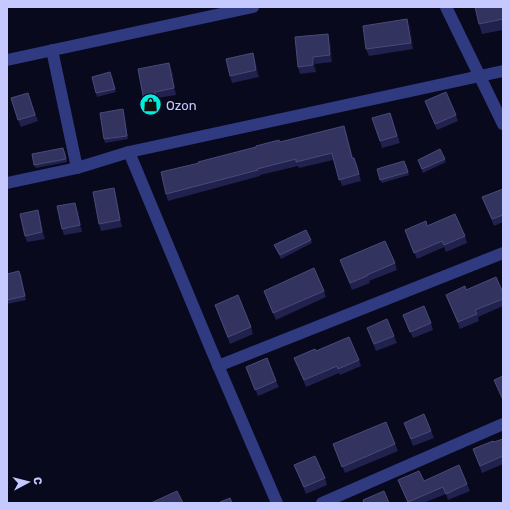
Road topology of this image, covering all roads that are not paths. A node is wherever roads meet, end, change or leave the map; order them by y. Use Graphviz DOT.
graph roads {
  1 [pos="253,7"];
  2 [pos="446,7"];
  3 [pos="200,13"];
  4 [pos="52,50"];
  5 [pos="7,60"];
  6 [pos="503,70"];
  7 [pos="479,76"];
  8 [pos="503,124"];
  9 [pos="129,152"];
  10 [pos="77,168"];
  11 [pos="7,183"];
  12 [pos="503,254"];
  13 [pos="218,366"];
  14 [pos="503,424"];
  15 [pos="277,503"];
  16 [pos="322,503"];
  1 -- 3 [label="street"];
  2 -- 7 [label="street"];
  3 -- 4 [label="street"];
  4 -- 5 [label="street"];
  4 -- 10 [label="street"];
  6 -- 7 [label="street"];
  7 -- 8 [label="street"];
  7 -- 9 [label="street"];
  9 -- 10 [label="street"];
  9 -- 13 [label="street"];
  10 -- 11 [label="street"];
  12 -- 13 [label="street"];
  13 -- 15 [label="street"];
  14 -- 16 [label="street"];
}
